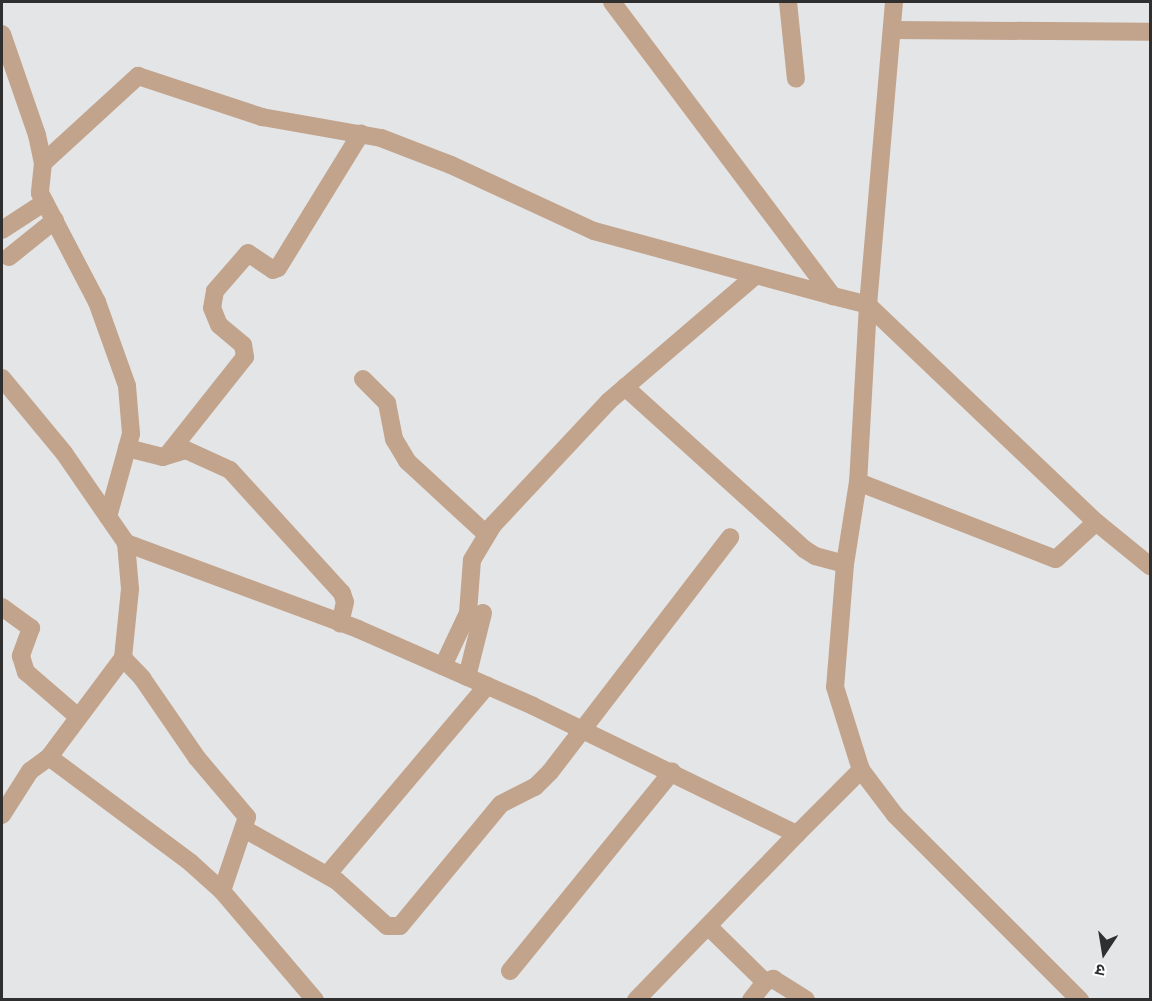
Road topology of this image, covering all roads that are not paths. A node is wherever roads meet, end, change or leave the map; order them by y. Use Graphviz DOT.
graph roads {
  1 [pos="612,2"];
  2 [pos="788,2"];
  3 [pos="894,2"];
  4 [pos="892,30"];
  5 [pos="1150,32"];
  6 [pos="4,48"];
  7 [pos="796,79"];
  8 [pos="362,133"];
  9 [pos="43,163"];
  10 [pos="45,202"];
  11 [pos="55,220"];
  12 [pos="2,230"];
  13 [pos="9,257"];
  14 [pos="755,276"];
  15 [pos="833,296"];
  16 [pos="868,305"];
  17 [pos="2,378"];
  18 [pos="363,379"];
  19 [pos="625,387"];
  20 [pos="127,448"];
  21 [pos="168,454"];
  22 [pos="858,482"];
  23 [pos="108,516"];
  24 [pos="1096,522"];
  25 [pos="486,534"];
  26 [pos="730,537"];
  27 [pos="126,543"];
  28 [pos="845,564"];
  29 [pos="1150,566"];
  30 [pos="2,607"];
  31 [pos="483,613"];
  32 [pos="340,623"];
  33 [pos="123,658"];
  34 [pos="443,666"];
  35 [pos="467,677"];
  36 [pos="487,686"];
  37 [pos="77,716"];
  38 [pos="584,731"];
  39 [pos="49,757"];
  40 [pos="861,770"];
  41 [pos="672,772"];
  42 [pos="2,814"];
  43 [pos="246,830"];
  44 [pos="797,834"];
  45 [pos="327,875"];
  46 [pos="222,891"];
  47 [pos="710,927"];
  48 [pos="510,971"];
  49 [pos="765,982"];
  50 [pos="315,999"];
  51 [pos="636,999"];
  52 [pos="751,999"];
  53 [pos="806,999"];
  54 [pos="1080,999"];
  1 -- 15 [label="street"];
  2 -- 7 [label="street"];
  3 -- 4 [label="street"];
  4 -- 5 [label="street"];
  4 -- 16 [label="street"];
  6 -- 9 [label="street"];
  8 -- 9 [label="street"];
  8 -- 14 [label="street"];
  8 -- 21 [label="street"];
  9 -- 10 [label="street"];
  10 -- 11 [label="street"];
  10 -- 12 [label="street"];
  11 -- 13 [label="street"];
  11 -- 20 [label="street"];
  14 -- 15 [label="street"];
  14 -- 19 [label="street"];
  15 -- 16 [label="street"];
  16 -- 22 [label="street"];
  16 -- 24 [label="street"];
  17 -- 23 [label="street"];
  18 -- 25 [label="street"];
  19 -- 25 [label="street"];
  19 -- 28 [label="street"];
  20 -- 21 [label="street"];
  20 -- 23 [label="street"];
  21 -- 32 [label="street"];
  22 -- 24 [label="street"];
  22 -- 28 [label="street"];
  23 -- 27 [label="street"];
  24 -- 29 [label="street"];
  25 -- 34 [label="street"];
  26 -- 38 [label="street"];
  27 -- 32 [label="street"];
  27 -- 33 [label="street"];
  28 -- 40 [label="street"];
  30 -- 37 [label="street"];
  31 -- 35 [label="street"];
  32 -- 34 [label="street"];
  33 -- 37 [label="street"];
  33 -- 43 [label="street"];
  34 -- 35 [label="street"];
  35 -- 36 [label="street"];
  36 -- 38 [label="street"];
  36 -- 45 [label="street"];
  37 -- 39 [label="street"];
  38 -- 41 [label="street"];
  38 -- 45 [label="street"];
  39 -- 42 [label="street"];
  39 -- 46 [label="street"];
  40 -- 44 [label="street"];
  40 -- 54 [label="street"];
  41 -- 44 [label="street"];
  41 -- 48 [label="street"];
  43 -- 45 [label="street"];
  43 -- 46 [label="street"];
  44 -- 47 [label="street"];
  46 -- 50 [label="street"];
  47 -- 49 [label="street"];
  47 -- 51 [label="street"];
  49 -- 52 [label="street"];
  49 -- 53 [label="street"];
}
